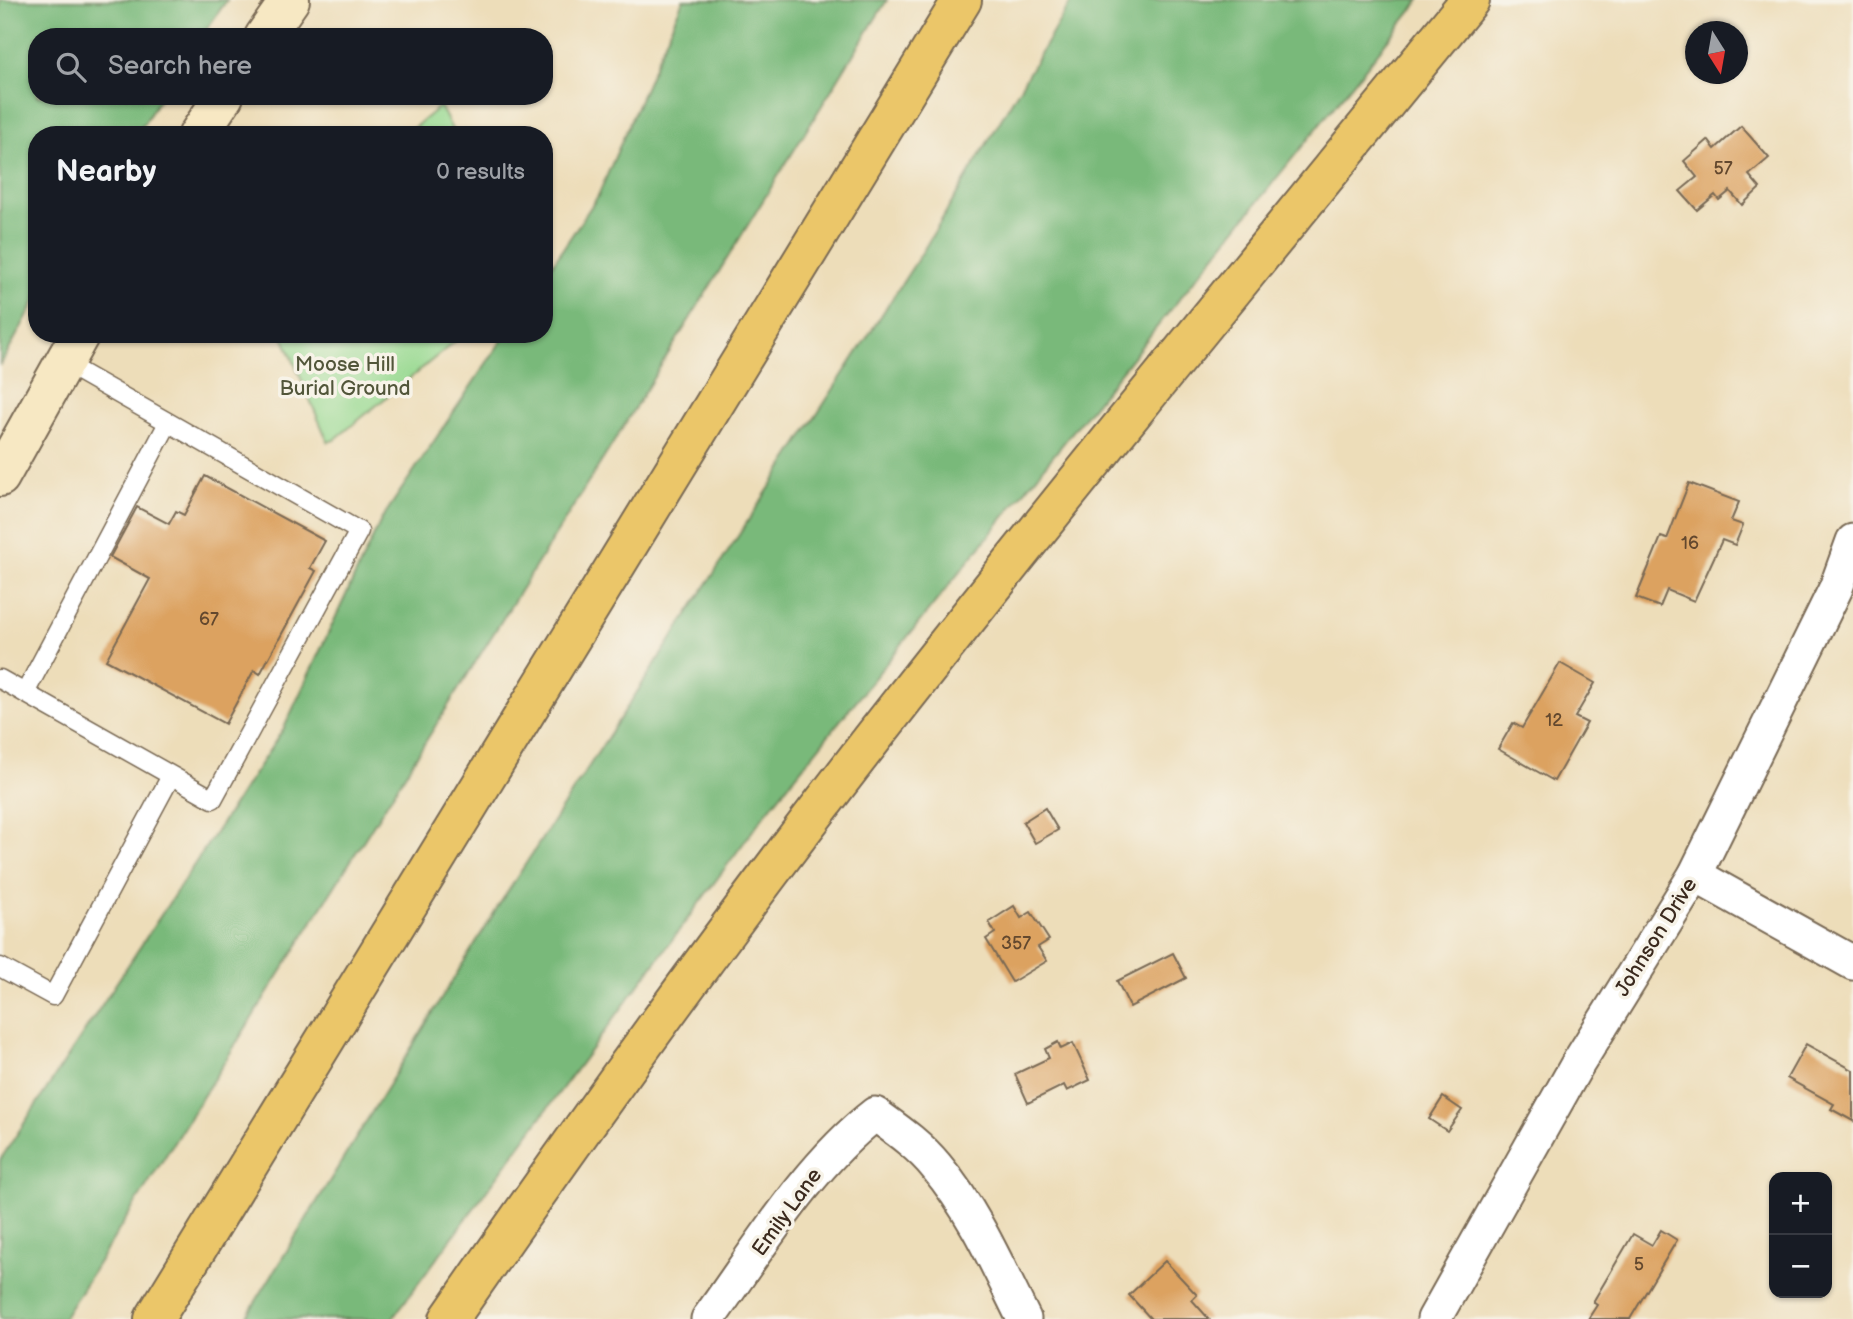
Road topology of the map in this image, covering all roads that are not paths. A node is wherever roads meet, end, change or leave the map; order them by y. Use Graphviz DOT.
graph roads {
  1 [pos="290,0"];
  2 [pos="962,0"];
  3 [pos="1470,0"];
  4 [pos="270,28"];
  5 [pos="217,105"];
  6 [pos="204,126"];
  7 [pos="72,349"];
  8 [pos="168,423"];
  9 [pos="0,477"];
  10 [pos="1853,541"];
  11 [pos="1,682"];
  12 [pos="25,694"];
  13 [pos="171,776"];
  14 [pos="1695,875"];
  15 [pos="1853,963"];
  16 [pos="0,967"];
  17 [pos="154,1319"];
  18 [pos="449,1319"];
  19 [pos="708,1319"];
  20 [pos="1024,1319"];
  21 [pos="1434,1319"];
  1 -- 4 [label="main road"];
  2 -- 17 [label="highway"];
  3 -- 18 [label="highway"];
  5 -- 6 [label="main road"];
  7 -- 8 [label="lane"];
  7 -- 9 [label="main road"];
  8 -- 12 [label="lane"];
  8 -- 13 [label="lane"];
  10 -- 14 [label="street, Johnson Drive"];
  11 -- 12 [label="lane"];
  12 -- 13 [label="lane"];
  13 -- 16 [label="lane"];
  14 -- 15 [label="street"];
  14 -- 21 [label="street, Johnson Drive"];
  19 -- 20 [label="street, Emily Lane"];
}
